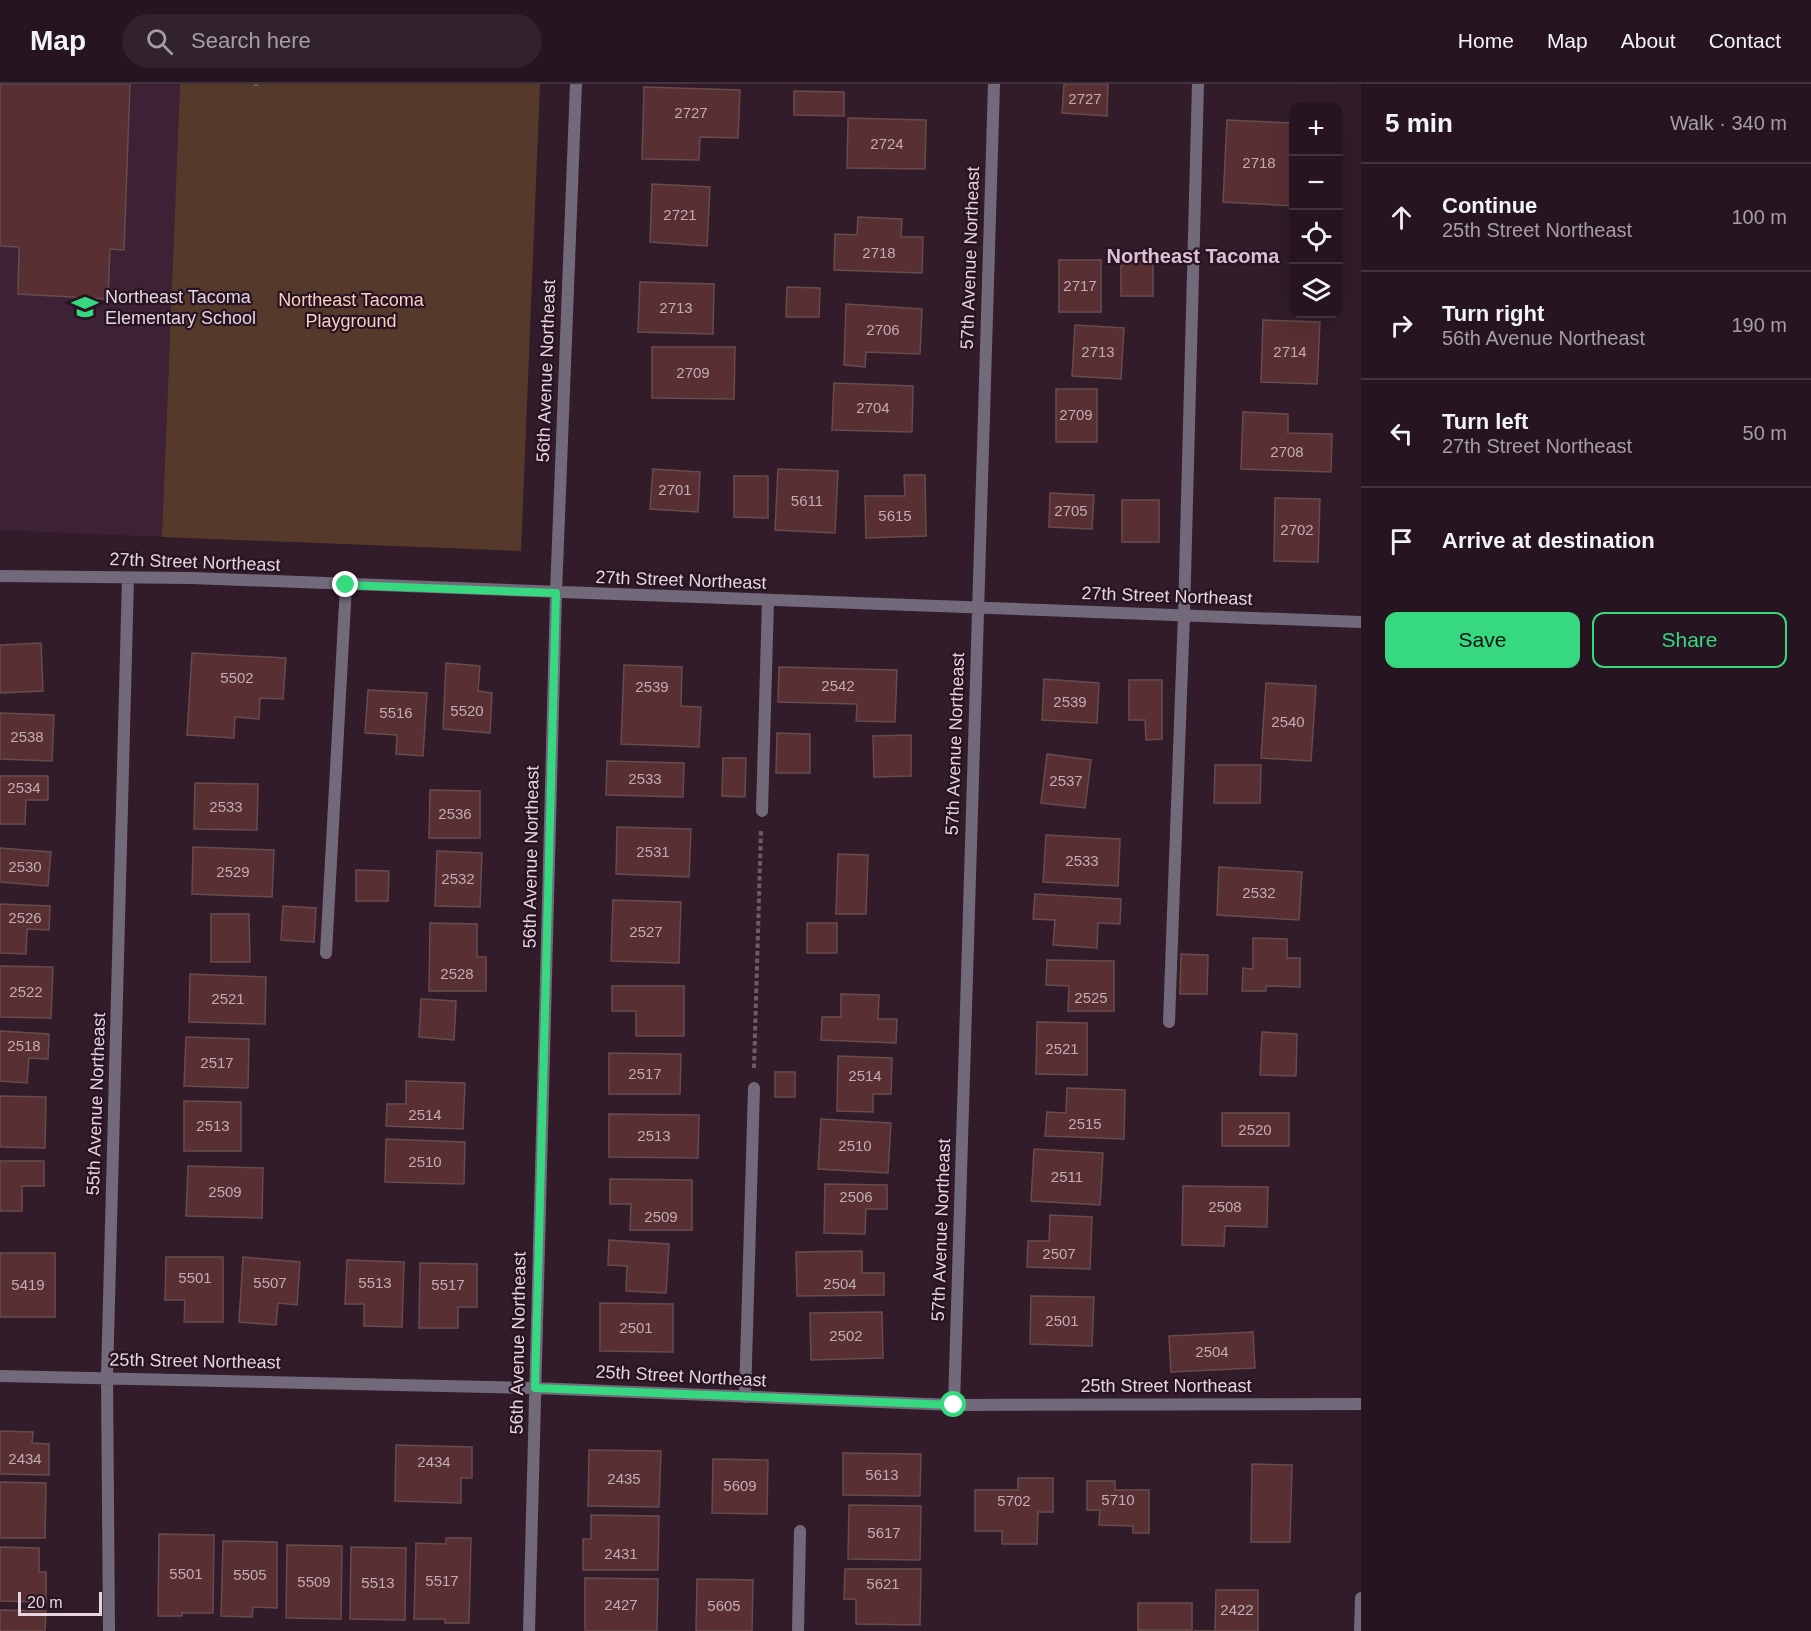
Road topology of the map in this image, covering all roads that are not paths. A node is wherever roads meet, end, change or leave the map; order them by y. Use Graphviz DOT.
graph roads {
  1 [pos="576,84"];
  2 [pos="994,84"];
  3 [pos="1198,84"];
  4 [pos="0,576"];
  5 [pos="128,578"];
  6 [pos="346,585"];
  7 [pos="556,593"];
  8 [pos="768,601"];
  9 [pos="977,608"];
  10 [pos="1184,614"];
  11 [pos="1361,622"];
  12 [pos="762,811"];
  13 [pos="326,953"];
  14 [pos="1169,1022"];
  15 [pos="754,1088"];
  16 [pos="0,1376"];
  17 [pos="107,1377"];
  18 [pos="535,1388"];
  19 [pos="745,1397"];
  20 [pos="1361,1404"];
  21 [pos="954,1405"];
  22 [pos="800,1531"];
  23 [pos="1361,1598"];
  24 [pos="109,1631"];
  25 [pos="529,1631"];
  26 [pos="798,1631"];
  27 [pos="1360,1631"];
  1 -- 7 [label="street, 56th Avenue Northeast"];
  2 -- 9 [label="street, 57th Avenue Northeast"];
  3 -- 10 [label="street"];
  4 -- 5 [label="street, 27th Street Northeast"];
  5 -- 6 [label="street, 27th Street Northeast"];
  5 -- 17 [label="street, 55th Avenue Northeast"];
  6 -- 7 [label="street, 27th Street Northeast"];
  6 -- 13 [label="street"];
  7 -- 8 [label="street, 27th Street Northeast"];
  7 -- 18 [label="street, 56th Avenue Northeast"];
  8 -- 9 [label="street, 27th Street Northeast"];
  8 -- 12 [label="street"];
  9 -- 10 [label="street, 27th Street Northeast"];
  9 -- 21 [label="street, 57th Avenue Northeast"];
  10 -- 11 [label="street, 27th Street Northeast"];
  10 -- 14 [label="street"];
  15 -- 19 [label="street"];
  16 -- 17 [label="street, 25th Street Northeast"];
  17 -- 18 [label="street, 25th Street Northeast"];
  17 -- 24 [label="street, 55th Avenue Northeast"];
  18 -- 19 [label="street, 25th Street Northeast"];
  18 -- 25 [label="street, 56th Avenue Northeast"];
  19 -- 21 [label="street, 25th Street Northeast"];
  20 -- 21 [label="street, 25th Street Northeast"];
  22 -- 26 [label="street"];
  23 -- 27 [label="street"];
}
